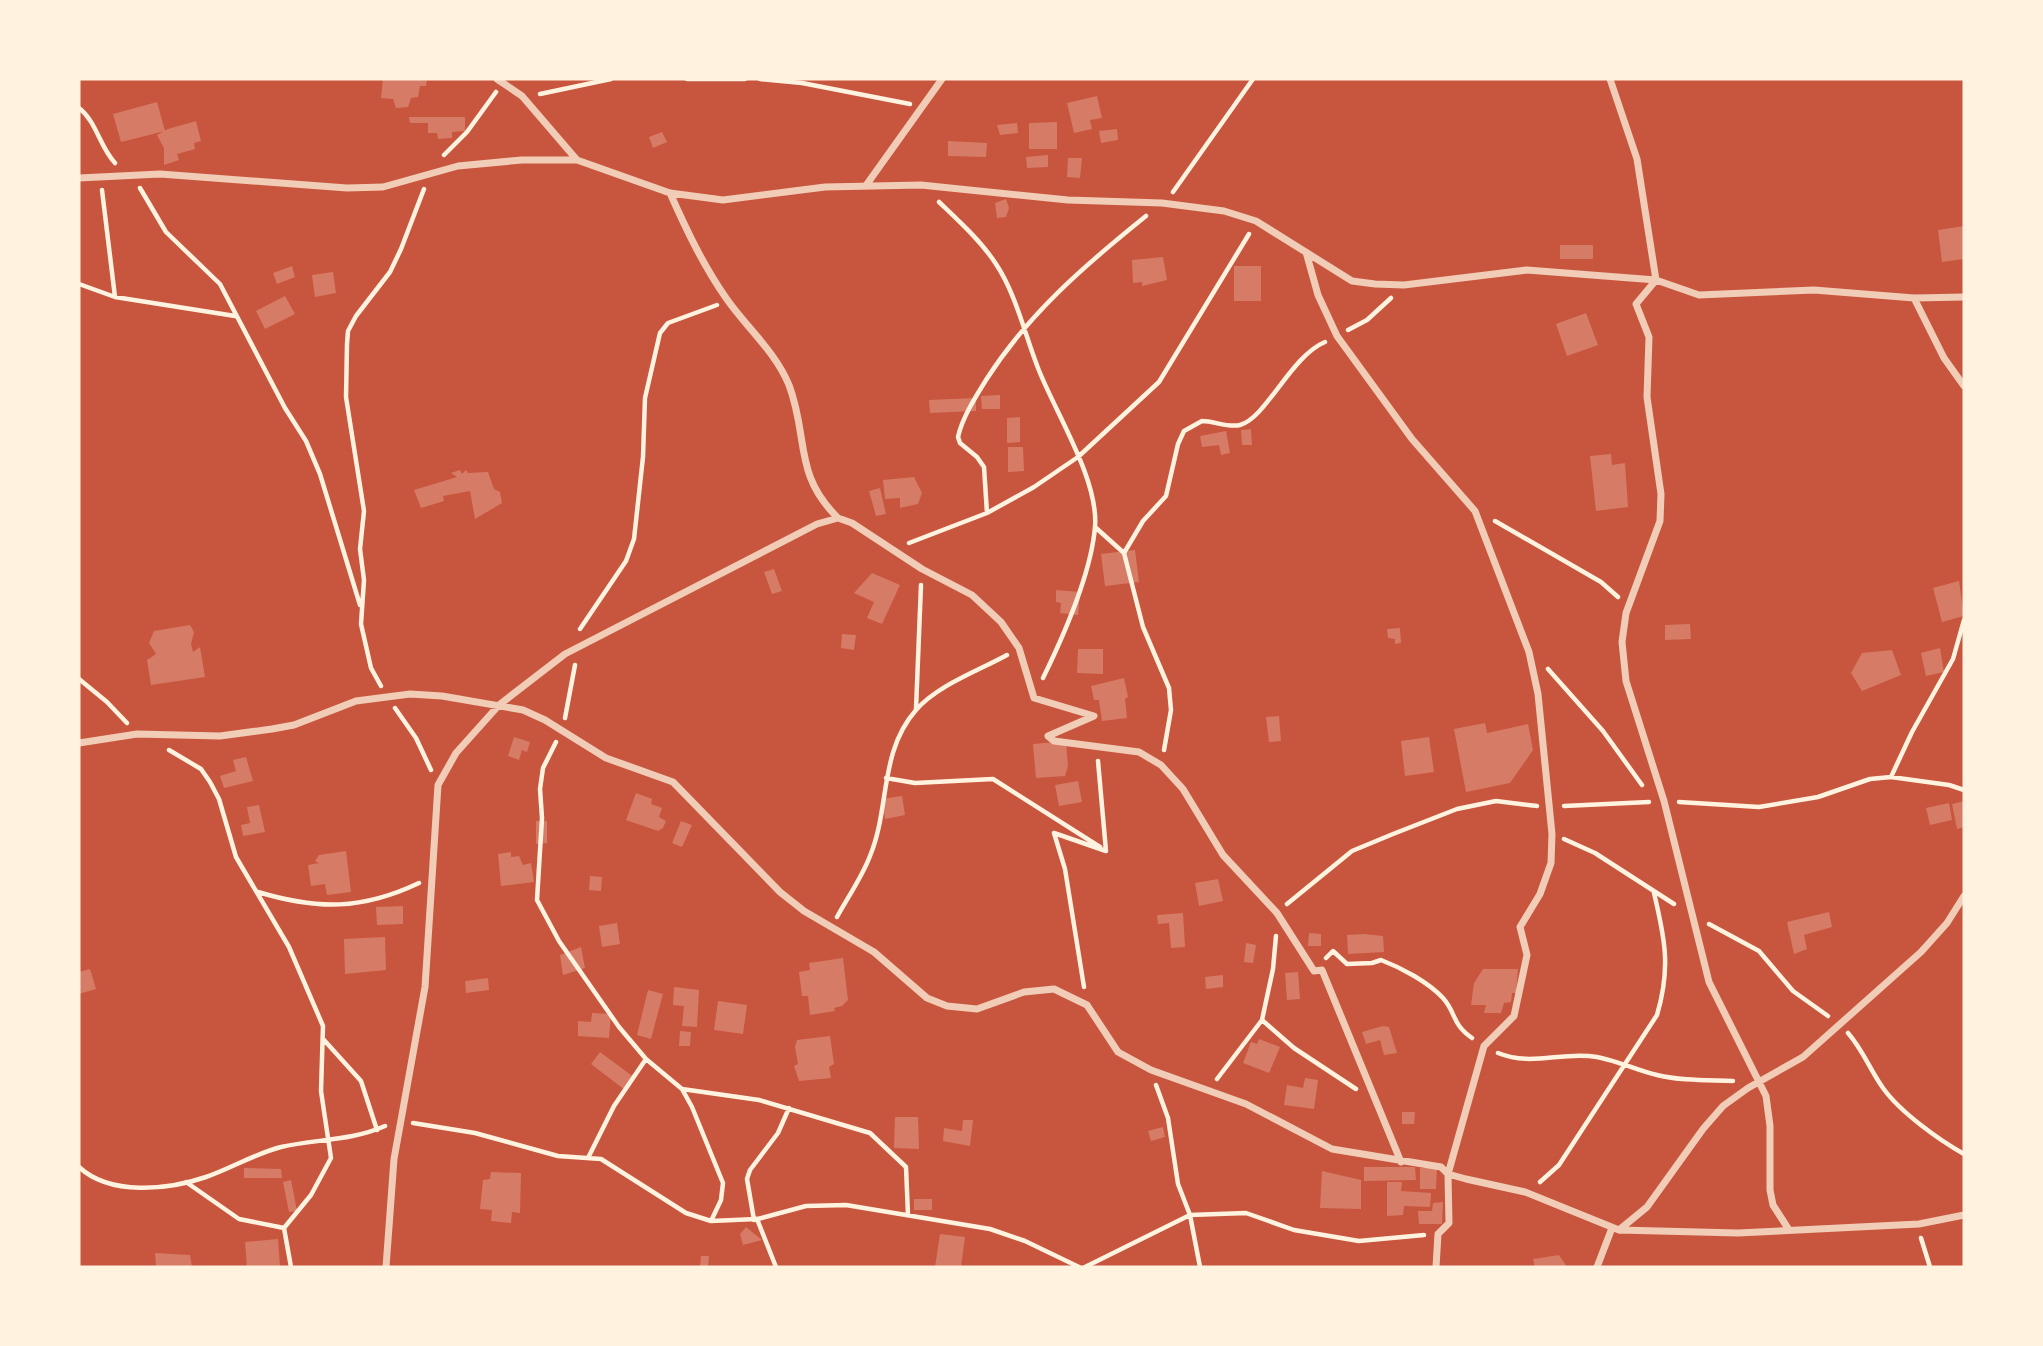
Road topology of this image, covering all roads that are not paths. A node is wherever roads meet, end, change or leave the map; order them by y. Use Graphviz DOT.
graph roads {
  1 [pos="942,79"];
  2 [pos="1609,79"];
  3 [pos="500,81"];
  4 [pos="577,160"];
  5 [pos="79,178"];
  6 [pos="867,184"];
  7 [pos="670,193"];
  8 [pos="1306,251"];
  9 [pos="1656,280"];
  10 [pos="1964,297"];
  11 [pos="1914,298"];
  12 [pos="1964,386"];
  13 [pos="838,518"];
  14 [pos="499,705"];
  15 [pos="79,743"];
  16 [pos="1964,896"];
  17 [pos="1759,1082"];
  18 [pos="1401,1162"];
  19 [pos="1448,1174"];
  20 [pos="1964,1215"];
  21 [pos="1615,1229"];
  22 [pos="1789,1230"];
  23 [pos="387,1267"];
  24 [pos="1436,1267"];
  25 [pos="1597,1267"];
  1 -- 6 [label="street"];
  2 -- 9 [label="street"];
  3 -- 4 [label="street"];
  4 -- 5 [label="street"];
  4 -- 7 [label="street"];
  6 -- 7 [label="street"];
  6 -- 8 [label="street"];
  7 -- 13 [label="street"];
  8 -- 9 [label="street"];
  8 -- 19 [label="street"];
  9 -- 11 [label="street"];
  9 -- 17 [label="street"];
  10 -- 11 [label="street"];
  11 -- 12 [label="street"];
  13 -- 14 [label="street"];
  13 -- 18 [label="street"];
  14 -- 15 [label="street"];
  14 -- 18 [label="street"];
  14 -- 23 [label="street"];
  16 -- 17 [label="street"];
  17 -- 21 [label="street"];
  17 -- 22 [label="street"];
  18 -- 19 [label="street"];
  19 -- 21 [label="street"];
  19 -- 24 [label="street"];
  20 -- 22 [label="street"];
  21 -- 22 [label="street"];
  21 -- 25 [label="street"];
}
